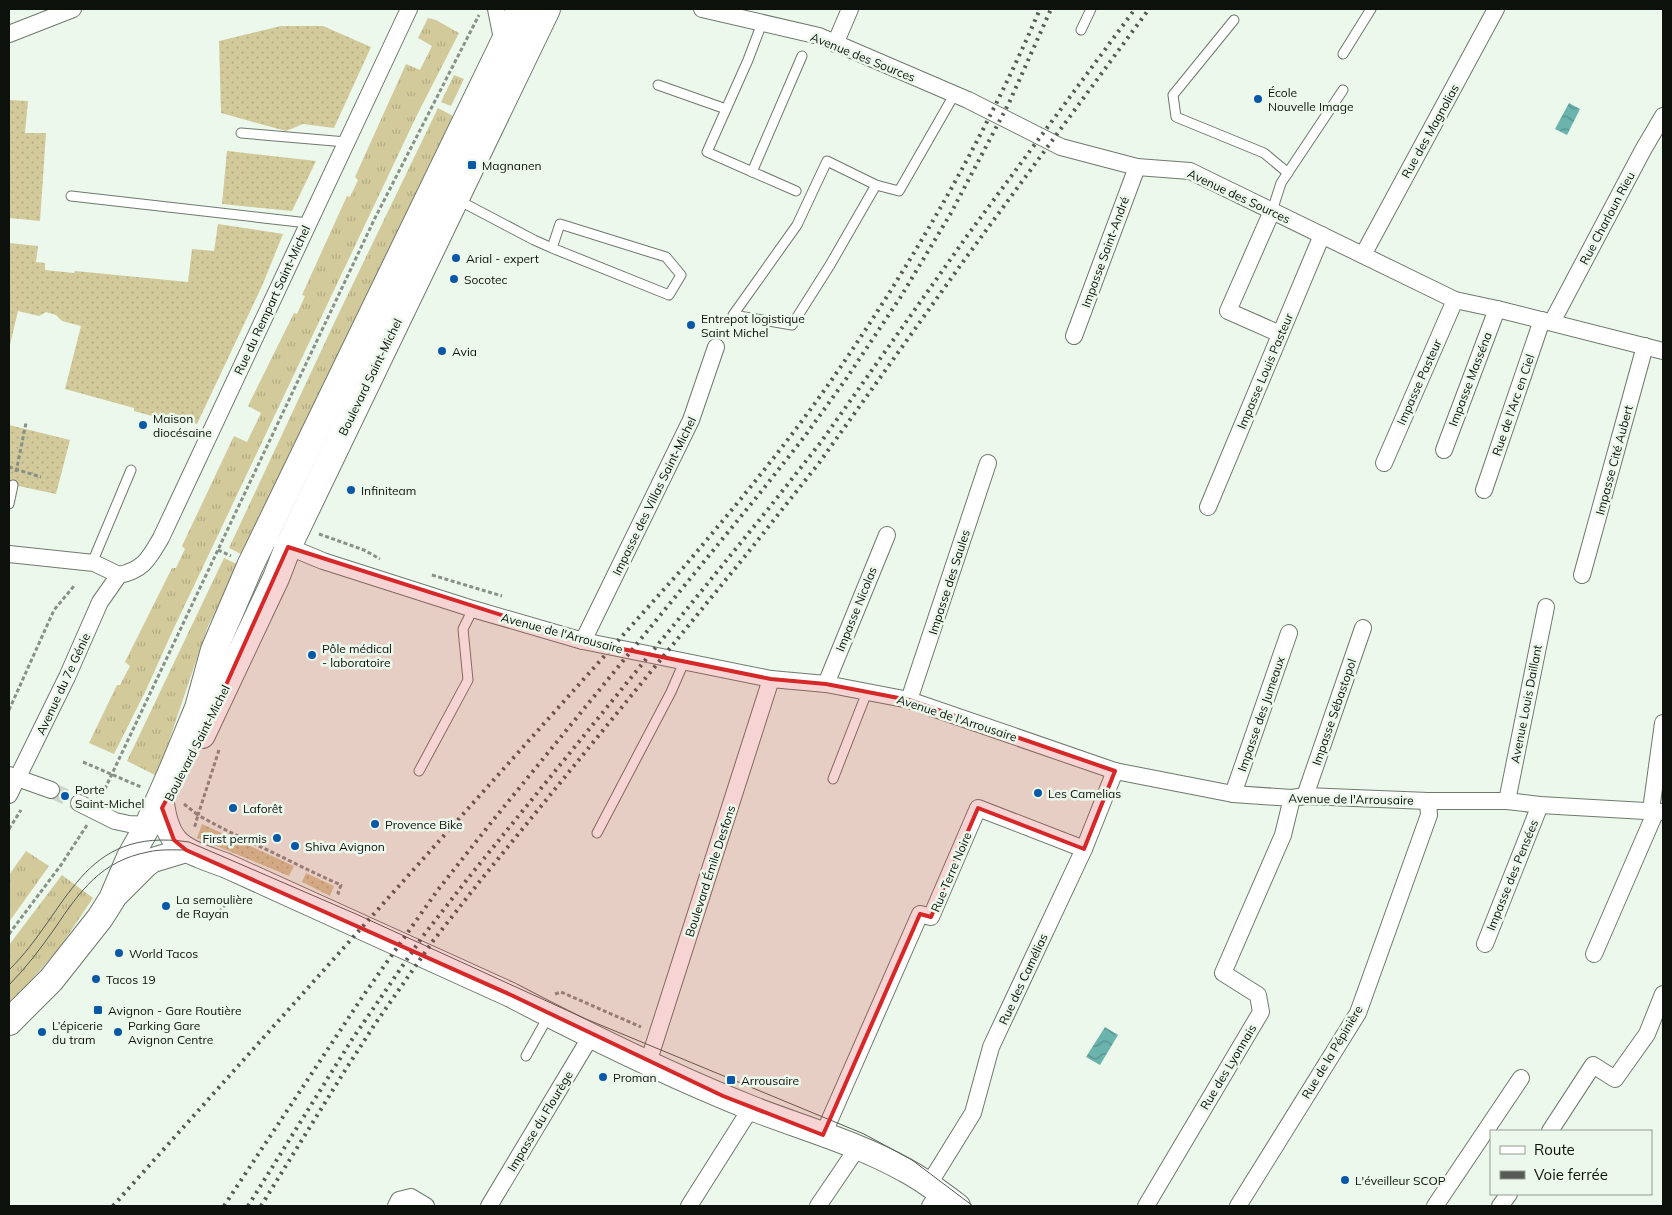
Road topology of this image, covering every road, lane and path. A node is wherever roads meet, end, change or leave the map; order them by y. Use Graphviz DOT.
graph roads {
  1 [pos="73,9"];
  2 [pos="409,9"];
  3 [pos="520,9"];
  4 [pos="547,9"];
  5 [pos="702,9"];
  6 [pos="850,9"];
  7 [pos="1091,9"];
  8 [pos="1372,9"];
  9 [pos="1496,9"];
  10 [pos="488,11"];
  11 [pos="1234,20"];
  12 [pos="762,23"];
  13 [pos="1081,30"];
  14 [pos="9,34"];
  15 [pos="503,44"];
  16 [pos="835,44"];
  17 [pos="1343,54"];
  18 [pos="802,56"];
  19 [pos="658,85"];
  20 [pos="1343,90"];
  21 [pos="961,98"];
  22 [pos="726,109"];
  23 [pos="1663,116"];
  24 [pos="241,132"];
  25 [pos="346,142"];
  26 [pos="1137,167"];
  27 [pos="752,172"];
  28 [pos="1288,173"];
  29 [pos="876,185"];
  30 [pos="796,192"];
  31 [pos="71,196"];
  32 [pos="455,198"];
  33 [pos="1272,211"];
  34 [pos="308,223"];
  35 [pos="1322,235"];
  36 [pos="552,248"];
  37 [pos="1363,254"];
  38 [pos="1455,300"];
  39 [pos="1497,309"];
  40 [pos="1547,321"];
  41 [pos="1280,334"];
  42 [pos="1074,336"];
  43 [pos="1645,346"];
  44 [pos="716,347"];
  45 [pos="1663,351"];
  46 [pos="26,423"];
  47 [pos="1444,450"];
  48 [pos="988,463"];
  49 [pos="1384,464"];
  50 [pos="9,467"];
  51 [pos="16,469"];
  52 [pos="131,470"];
  53 [pos="42,477"];
  54 [pos="13,485"];
  55 [pos="1484,490"];
  56 [pos="9,504"];
  57 [pos="1208,507"];
  58 [pos="887,535"];
  59 [pos="264,537"];
  60 [pos="288,546"];
  61 [pos="9,554"];
  62 [pos="92,563"];
  63 [pos="119,575"];
  64 [pos="1582,575"];
  65 [pos="74,586"];
  66 [pos="1546,607"];
  67 [pos="473,609"];
  68 [pos="1363,628"];
  69 [pos="1289,633"];
  70 [pos="584,641"];
  71 [pos="684,662"];
  72 [pos="771,679"];
  73 [pos="826,684"];
  74 [pos="867,692"];
  75 [pos="909,700"];
  76 [pos="9,710"];
  77 [pos="1663,723"];
  78 [pos="83,762"];
  79 [pos="419,771"];
  80 [pos="1115,771"];
  81 [pos="112,775"];
  82 [pos="13,776"];
  83 [pos="833,779"];
  84 [pos="51,790"];
  85 [pos="1234,794"];
  86 [pos="9,795"];
  87 [pos="101,797"];
  88 [pos="1298,797"];
  89 [pos="1428,801"];
  90 [pos="1507,801"];
  91 [pos="79,803"];
  92 [pos="160,804"];
  93 [pos="1540,805"];
  94 [pos="21,810"];
  95 [pos="1657,811"];
  96 [pos="91,818"];
  97 [pos="9,829"];
  98 [pos="597,833"];
  99 [pos="189,842"];
  100 [pos="1084,850"];
  101 [pos="112,899"];
  102 [pos="9,934"];
  103 [pos="1485,944"];
  104 [pos="1594,954"];
  105 [pos="1663,994"];
  106 [pos="549,1015"];
  107 [pos="9,1022"];
  108 [pos="591,1036"];
  109 [pos="526,1056"];
  110 [pos="648,1063"];
  111 [pos="1521,1078"];
  112 [pos="751,1108"];
  113 [pos="1551,1130"];
  114 [pos="823,1135"];
  115 [pos="858,1147"];
  116 [pos="1507,1195"];
  117 [pos="939,1197"];
  118 [pos="396,1206"];
  119 [pos="426,1206"];
  120 [pos="489,1206"];
  121 [pos="689,1206"];
  122 [pos="818,1206"];
  123 [pos="1146,1206"];
  124 [pos="1238,1206"];
  125 [pos="1435,1206"];
  126 [pos="1500,1206"];
  1 -- 14 [label="street"];
  2 -- 25 [label="street, Rue du Rempart Saint-Michel"];
  3 -- 15 [label="main road, Boulevard Saint-Michel"];
  4 -- 32 [label="main road, Boulevard Saint-Michel"];
  5 -- 12 [label="street, Avenue des Sources"];
  6 -- 16 [label="street"];
  7 -- 13 [label="lane"];
  8 -- 17 [label="lane"];
  9 -- 37 [label="street, Rue des Magnolias"];
  10 -- 15 [label="street"];
  10 -- 81 [label="path"];
  11 -- 28 [label="lane"];
  12 -- 16 [label="street, Avenue des Sources"];
  12 -- 22 [label="lane"];
  15 -- 59 [label="main road, Boulevard Saint-Michel"];
  16 -- 21 [label="street, Avenue des Sources"];
  18 -- 27 [label="lane"];
  19 -- 22 [label="lane"];
  20 -- 28 [label="lane"];
  21 -- 26 [label="street, Avenue des Sources"];
  21 -- 29 [label="lane"];
  22 -- 27 [label="lane"];
  23 -- 40 [label="street, Rue Charloun Rieu"];
  24 -- 25 [label="lane"];
  25 -- 34 [label="street, Rue du Rempart Saint-Michel"];
  26 -- 33 [label="street, Avenue des Sources"];
  26 -- 42 [label="street, Impasse Saint-André"];
  27 -- 30 [label="lane"];
  28 -- 33 [label="lane"];
  29 -- 29 [label="lane"];
  31 -- 34 [label="lane"];
  32 -- 36 [label="lane"];
  32 -- 60 [label="main road, Boulevard Saint-Michel"];
  33 -- 35 [label="street, Avenue des Sources"];
  33 -- 41 [label="street"];
  34 -- 63 [label="street, Rue du Rempart Saint-Michel"];
  35 -- 37 [label="street, Avenue des Sources"];
  35 -- 41 [label="street, Impasse Louis Pasteur"];
  36 -- 36 [label="lane"];
  37 -- 38 [label="street, Avenue des Sources"];
  38 -- 39 [label="street, Avenue des Sources"];
  38 -- 49 [label="street, Impasse Pasteur"];
  39 -- 40 [label="street, Avenue des Sources"];
  39 -- 47 [label="street, Impasse Masséna"];
  40 -- 43 [label="street, Avenue des Sources"];
  40 -- 55 [label="street, Rue de l'Arc en Ciel"];
  41 -- 57 [label="street, Impasse Louis Pasteur"];
  43 -- 45 [label="street, Avenue des Sources"];
  43 -- 64 [label="street, Impasse Cité Aubert"];
  44 -- 70 [label="street, Impasse des Villas Saint-Michel"];
  46 -- 51 [label="path"];
  48 -- 75 [label="street, Impasse des Saules"];
  50 -- 51 [label="path"];
  51 -- 53 [label="path"];
  51 -- 54 [label="path"];
  52 -- 62 [label="lane"];
  54 -- 56 [label="lane"];
  58 -- 73 [label="street, Impasse Nicolas"];
  59 -- 60 [label="street, Avenue de l'Arrousaire"];
  59 -- 92 [label="main road, Boulevard Saint-Michel"];
  60 -- 67 [label="street, Avenue de l'Arrousaire"];
  60 -- 92 [label="main road, Boulevard Saint-Michel"];
  61 -- 62 [label="street"];
  62 -- 63 [label="street"];
  63 -- 82 [label="street, Avenue du 7e Génie"];
  65 -- 76 [label="path"];
  66 -- 90 [label="street, Avenue Louis Daillant"];
  67 -- 70 [label="street, Avenue de l'Arrousaire"];
  67 -- 79 [label="lane"];
  68 -- 88 [label="street, Impasse Sébastopol"];
  69 -- 85 [label="street, Impasse des Jumeaux"];
  70 -- 71 [label="street, Avenue de l'Arrousaire"];
  71 -- 72 [label="street, Avenue de l'Arrousaire"];
  71 -- 98 [label="lane"];
  72 -- 73 [label="street, Avenue de l'Arrousaire"];
  72 -- 110 [label="street, Boulevard Émile Desfons"];
  73 -- 74 [label="street, Avenue de l'Arrousaire"];
  74 -- 75 [label="street, Avenue de l'Arrousaire"];
  74 -- 83 [label="lane"];
  75 -- 80 [label="street, Avenue de l'Arrousaire"];
  77 -- 95 [label="street"];
  78 -- 81 [label="path"];
  80 -- 85 [label="street, Avenue de l'Arrousaire"];
  80 -- 100 [label="street, Rue des Camélias"];
  81 -- 87 [label="path"];
  81 -- 92 [label="path"];
  82 -- 84 [label="street"];
  82 -- 86 [label="street, Avenue du 7e Génie"];
  85 -- 88 [label="street, Avenue de l'Arrousaire"];
  88 -- 89 [label="street, Avenue de l'Arrousaire"];
  88 -- 123 [label="street, Rue des Lyonnais"];
  89 -- 90 [label="street, Avenue de l'Arrousaire"];
  89 -- 124 [label="street, Rue de la Pépinière"];
  90 -- 93 [label="street, Avenue de l'Arrousaire"];
  91 -- 92 [label="street"];
  92 -- 99 [label="street"];
  92 -- 99 [label="path"];
  92 -- 101 [label="main road"];
  93 -- 95 [label="street, Avenue de l'Arrousaire"];
  93 -- 103 [label="street, Impasse des Pensées"];
  94 -- 97 [label="path"];
  95 -- 104 [label="street"];
  96 -- 102 [label="path"];
  99 -- 101 [label="street"];
  99 -- 106 [label="street"];
  100 -- 114 [label="street, Rue Terre Noire"];
  100 -- 117 [label="street, Rue des Camélias"];
  101 -- 107 [label="main road"];
  105 -- 113 [label="street"];
  106 -- 108 [label="street"];
  106 -- 109 [label="lane"];
  108 -- 110 [label="street"];
  108 -- 120 [label="street, Impasse du Flourège"];
  110 -- 112 [label="street"];
  111 -- 125 [label="street"];
  112 -- 114 [label="street"];
  112 -- 121 [label="street"];
  114 -- 115 [label="street"];
  115 -- 117 [label="street"];
  115 -- 122 [label="street"];
  116 -- 126 [label="street"];
  118 -- 119 [label="street"];
}
